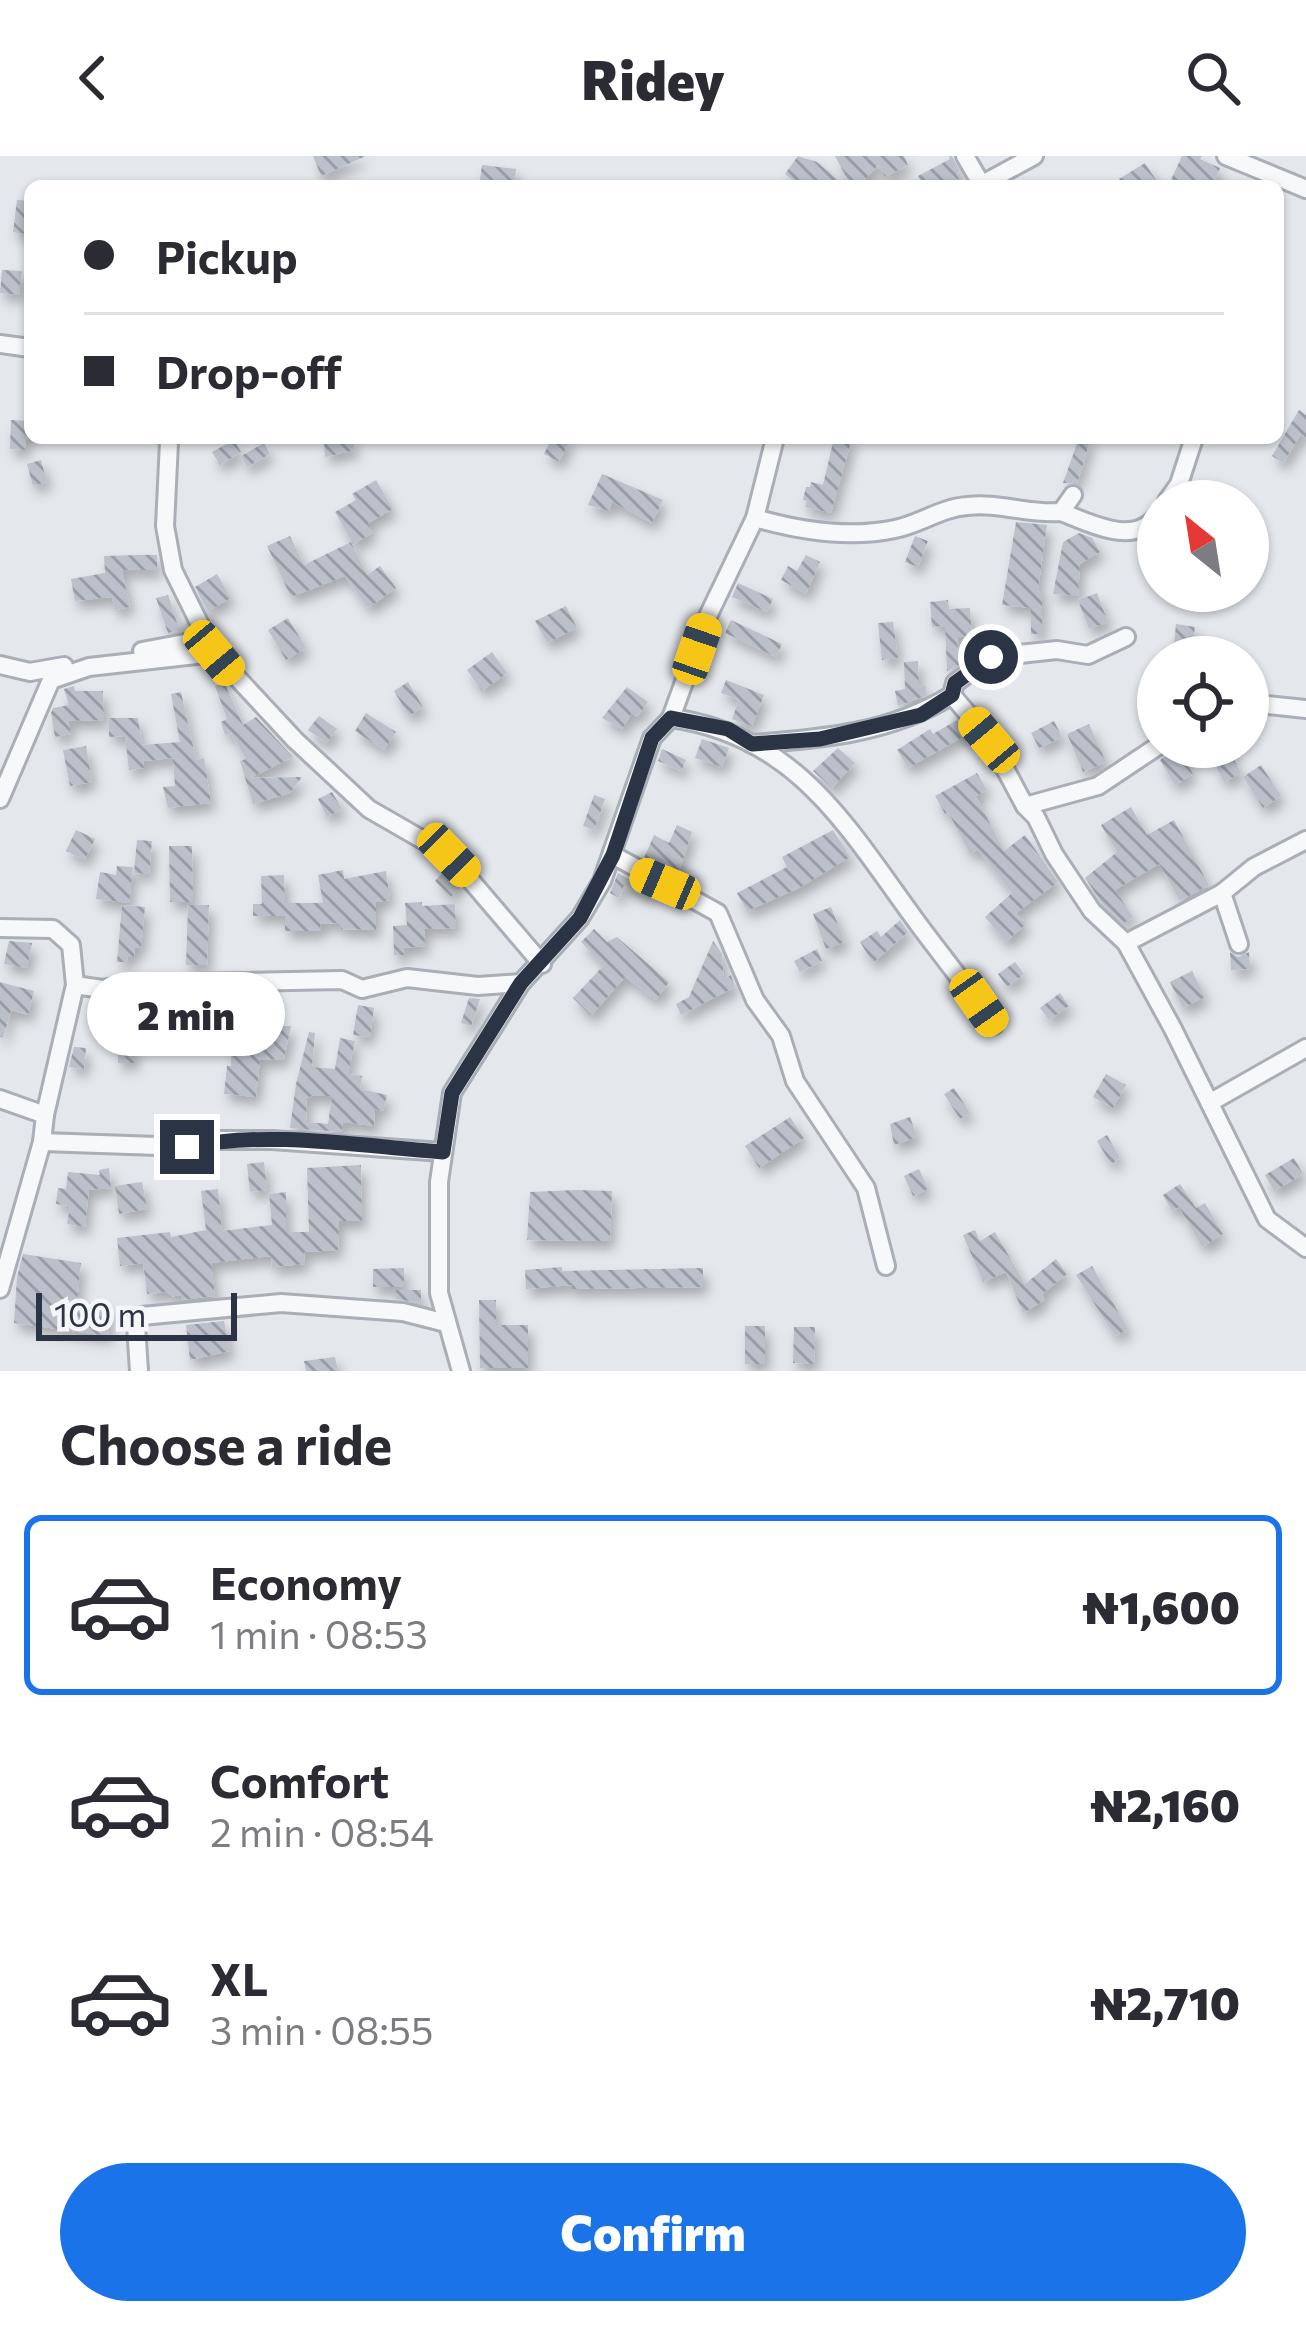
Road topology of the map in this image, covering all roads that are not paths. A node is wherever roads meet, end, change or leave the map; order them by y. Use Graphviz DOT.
graph roads {
  1 [pos="1034,156"];
  2 [pos="1226,156"];
  3 [pos="990,180"];
  4 [pos="1306,189"];
  5 [pos="169,444"];
  6 [pos="773,444"];
  7 [pos="1192,444"];
  8 [pos="1178,480"];
  9 [pos="1073,495"];
  10 [pos="1061,512"];
  11 [pos="754,518"];
  12 [pos="1137,531"];
  13 [pos="1126,637"];
  14 [pos="210,646"];
  15 [pos="0,665"];
  16 [pos="952,695"];
  17 [pos="1269,705"];
  18 [pos="1306,709"];
  19 [pos="671,718"];
  20 [pos="752,744"];
  21 [pos="1137,760"];
  22 [pos="0,799"];
  23 [pos="1025,806"];
  24 [pos="1306,840"];
  25 [pos="613,855"];
  26 [pos="1222,893"];
  27 [pos="0,928"];
  28 [pos="1126,943"];
  29 [pos="1239,944"];
  30 [pos="542,964"];
  31 [pos="521,983"];
  32 [pos="75,986"];
  33 [pos="994,1025"];
  34 [pos="1306,1048"];
  35 [pos="0,1099"];
  36 [pos="1211,1102"];
  37 [pos="45,1115"];
  38 [pos="42,1142"];
  39 [pos="443,1152"];
  40 [pos="1306,1248"];
  41 [pos="886,1266"];
  42 [pos="2,1269"];
  43 [pos="0,1289"];
  44 [pos="446,1324"];
  45 [pos="139,1371"];
  46 [pos="461,1371"];
  1 -- 3 [label="street"];
  2 -- 4 [label="street"];
  5 -- 14 [label="street"];
  6 -- 11 [label="street"];
  7 -- 8 [label="street"];
  9 -- 10 [label="street"];
  10 -- 11 [label="street"];
  10 -- 12 [label="street"];
  11 -- 19 [label="street"];
  13 -- 16 [label="street"];
  14 -- 15 [label="street"];
  14 -- 22 [label="street"];
  14 -- 30 [label="street"];
  16 -- 20 [label="street"];
  16 -- 23 [label="street"];
  17 -- 18 [label="street"];
  19 -- 20 [label="street"];
  19 -- 25 [label="street"];
  20 -- 33 [label="street"];
  21 -- 23 [label="street"];
  23 -- 28 [label="street"];
  24 -- 26 [label="street"];
  25 -- 30 [label="street"];
  25 -- 41 [label="street"];
  26 -- 28 [label="street"];
  26 -- 29 [label="street"];
  27 -- 32 [label="street"];
  28 -- 36 [label="street"];
  30 -- 31 [label="street"];
  31 -- 32 [label="street"];
  31 -- 39 [label="street"];
  32 -- 37 [label="street"];
  34 -- 36 [label="street"];
  35 -- 37 [label="street"];
  36 -- 40 [label="street"];
  37 -- 38 [label="street"];
  38 -- 39 [label="street"];
  38 -- 42 [label="street"];
  39 -- 44 [label="street"];
  42 -- 43 [label="street"];
  44 -- 45 [label="street"];
  44 -- 46 [label="street"];
}
